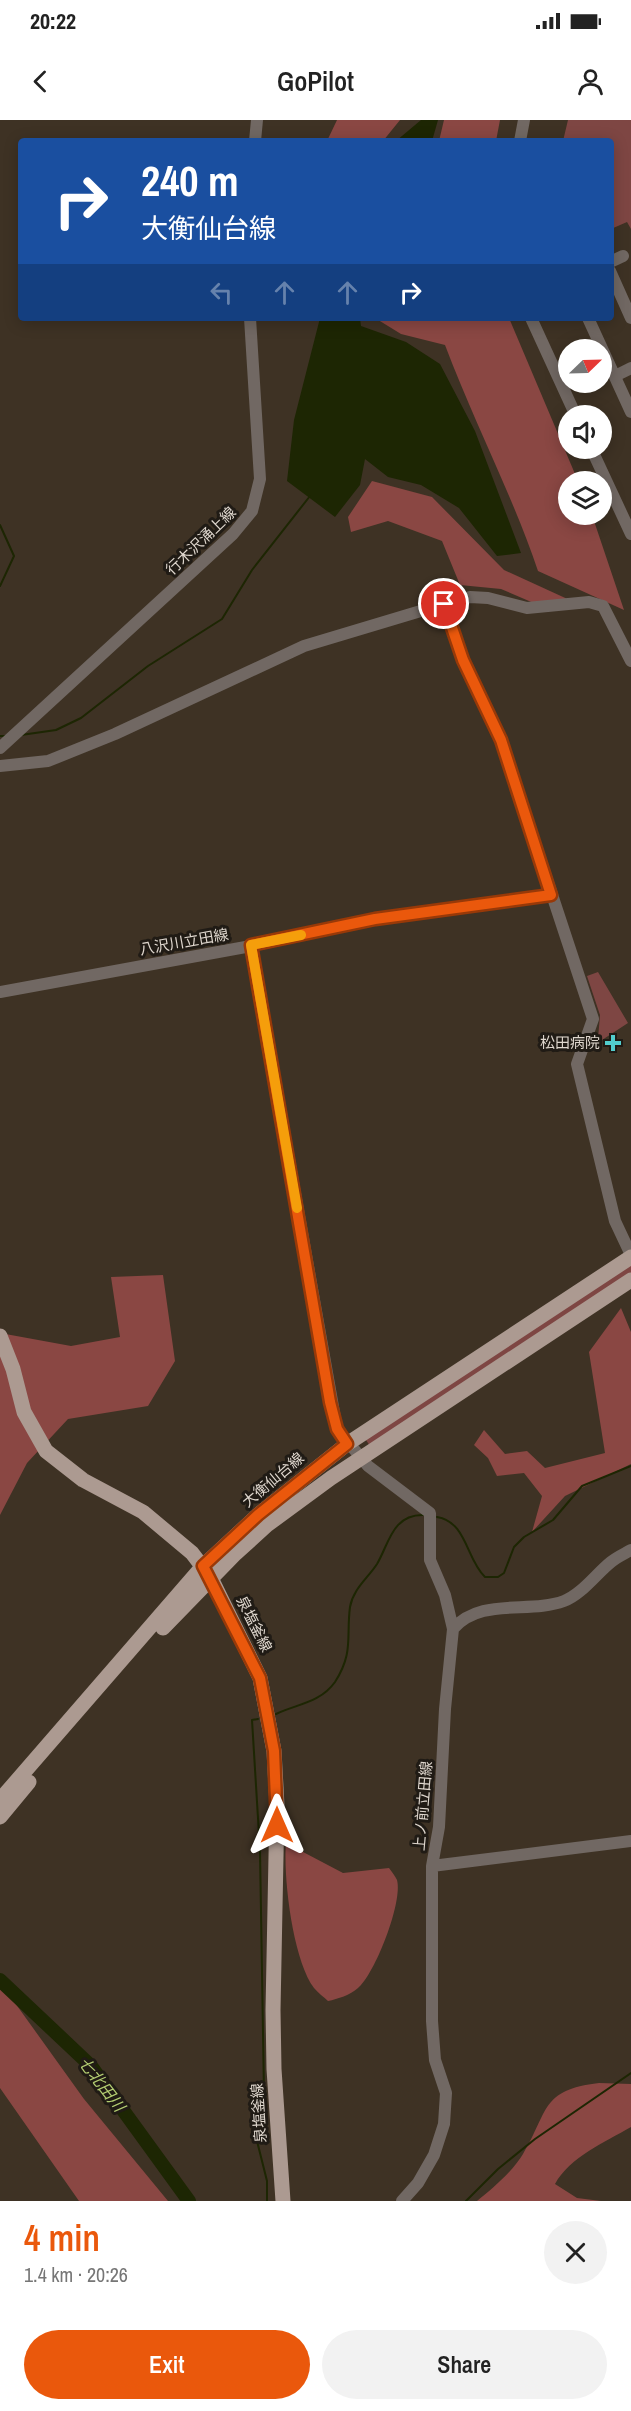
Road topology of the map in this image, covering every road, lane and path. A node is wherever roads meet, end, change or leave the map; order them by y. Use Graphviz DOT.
graph roads {
  1 [pos="257,120"];
  2 [pos="518,120"];
  3 [pos="524,120"];
  4 [pos="255,138"];
  5 [pos="515,138"];
  6 [pos="521,138"];
  7 [pos="623,256"];
  8 [pos="614,260"];
  9 [pos="614,280"];
  10 [pos="631,318"];
  11 [pos="250,321"];
  12 [pos="532,321"];
  13 [pos="539,321"];
  14 [pos="589,321"];
  15 [pos="631,368"];
  16 [pos="615,376"];
  17 [pos="571,405"];
  18 [pos="578,405"];
  19 [pos="631,412"];
  20 [pos="596,459"];
  21 [pos="603,459"];
  22 [pos="631,519"];
  23 [pos="631,534"];
  24 [pos="444,604"];
  25 [pos="631,661"];
  26 [pos="4,744"];
  27 [pos="0,766"];
  28 [pos="551,895"];
  29 [pos="251,945"];
  30 [pos="0,992"];
  31 [pos="631,1256"];
  32 [pos="631,1280"];
  33 [pos="0,1336"];
  34 [pos="347,1444"];
  35 [pos="360,1459"];
  36 [pos="631,1550"];
  37 [pos="207,1572"];
  38 [pos="453,1629"];
  39 [pos="0,1800"];
  40 [pos="0,1817"];
  41 [pos="631,1841"];
  42 [pos="432,1866"];
  43 [pos="283,2201"];
  44 [pos="402,2201"];
  1 -- 4 [label="street"];
  2 -- 5 [label="street"];
  3 -- 6 [label="street"];
  7 -- 8 [label="street"];
  9 -- 10 [label="street"];
  11 -- 26 [label="street, 行木沢涌上線"];
  12 -- 17 [label="street"];
  13 -- 18 [label="street"];
  14 -- 16 [label="street"];
  15 -- 16 [label="street"];
  16 -- 19 [label="street"];
  20 -- 23 [label="street"];
  21 -- 22 [label="street"];
  24 -- 25 [label="street"];
  24 -- 27 [label="street"];
  24 -- 28 [label="street"];
  28 -- 29 [label="street, 八沢川立田線"];
  28 -- 31 [label="street"];
  29 -- 30 [label="street, 八沢川立田線"];
  29 -- 34 [label="street, 上ノ前立田線"];
  31 -- 34 [label="main road, 大衡仙台線"];
  32 -- 35 [label="main road, 大衡仙台線"];
  33 -- 37 [label="main road, 泉塩釜線"];
  34 -- 35 [label="street, 上ノ前立田線"];
  34 -- 37 [label="main road, 大衡仙台線"];
  35 -- 37 [label="main road, 大衡仙台線"];
  35 -- 38 [label="street, 上ノ前立田線"];
  36 -- 38 [label="street"];
  37 -- 39 [label="main road, 大衡仙台線"];
  37 -- 40 [label="main road, 大衡仙台線"];
  37 -- 43 [label="main road, 泉塩釜線"];
  38 -- 42 [label="street, 上ノ前立田線"];
  41 -- 42 [label="street"];
  42 -- 44 [label="street, 上ノ前立田線"];
}
